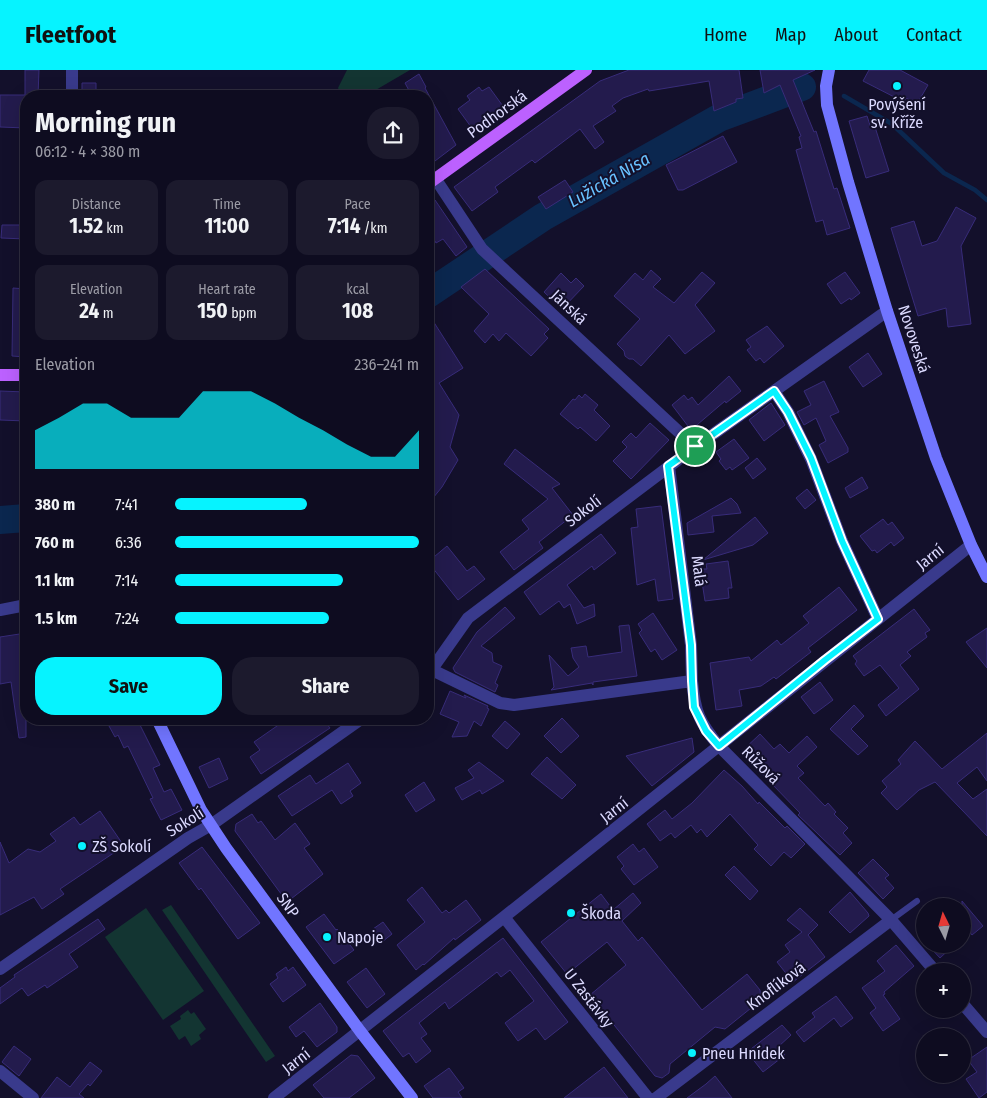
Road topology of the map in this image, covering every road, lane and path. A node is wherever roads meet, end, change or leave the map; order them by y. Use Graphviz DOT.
graph roads {
  1 [pos="72,70"];
  2 [pos="586,70"];
  3 [pos="829,70"];
  4 [pos="72,90"];
  5 [pos="434,179"];
  6 [pos="434,185"];
  7 [pos="887,312"];
  8 [pos="0,375"];
  9 [pos="20,375"];
  10 [pos="774,391"];
  11 [pos="695,446"];
  12 [pos="668,466"];
  13 [pos="971,545"];
  14 [pos="987,577"];
  15 [pos="20,606"];
  16 [pos="0,610"];
  17 [pos="878,619"];
  18 [pos="434,663"];
  19 [pos="434,672"];
  20 [pos="692,681"];
  21 [pos="160,725"];
  22 [pos="353,725"];
  23 [pos="719,746"];
  24 [pos="211,825"];
  25 [pos="916,902"];
  26 [pos="504,918"];
  27 [pos="891,920"];
  28 [pos="928,963"];
  29 [pos="0,969"];
  30 [pos="971,1013"];
  31 [pos="360,1031"];
  32 [pos="987,1032"];
  33 [pos="0,1071"];
  34 [pos="33,1098"];
  35 [pos="274,1098"];
  36 [pos="412,1098"];
  37 [pos="648,1098"];
  38 [pos="656,1098"];
  1 -- 4 [label="street"];
  2 -- 5 [label="main road, Podhorská"];
  3 -- 7 [label="street, Novoveská"];
  6 -- 11 [label="street, Jánská"];
  7 -- 10 [label="street, Sokolí"];
  7 -- 13 [label="street, Novoveská"];
  8 -- 9 [label="main road"];
  10 -- 11 [label="street, Sokolí"];
  10 -- 17 [label="street"];
  11 -- 12 [label="street, Sokolí"];
  12 -- 18 [label="street, Sokolí"];
  12 -- 20 [label="street, Malá"];
  13 -- 14 [label="street, Novoveská"];
  13 -- 17 [label="street, Jarní"];
  15 -- 16 [label="street"];
  17 -- 23 [label="street, Jarní"];
  19 -- 20 [label="street"];
  20 -- 23 [label="street, Růžová"];
  21 -- 24 [label="street, SNP"];
  22 -- 24 [label="street, Sokolí"];
  23 -- 26 [label="street, Jarní"];
  23 -- 27 [label="street, Růžová"];
  24 -- 29 [label="street, Sokolí"];
  24 -- 31 [label="street, SNP"];
  25 -- 27 [label="lane, Knoflíková"];
  26 -- 31 [label="street, Jarní"];
  26 -- 37 [label="street, U Zastávky"];
  27 -- 28 [label="street, Růžová"];
  27 -- 38 [label="street, Knoflíková"];
  30 -- 32 [label="street"];
  31 -- 35 [label="street, Jarní"];
  31 -- 36 [label="street, SNP"];
  33 -- 34 [label="street"];
}
